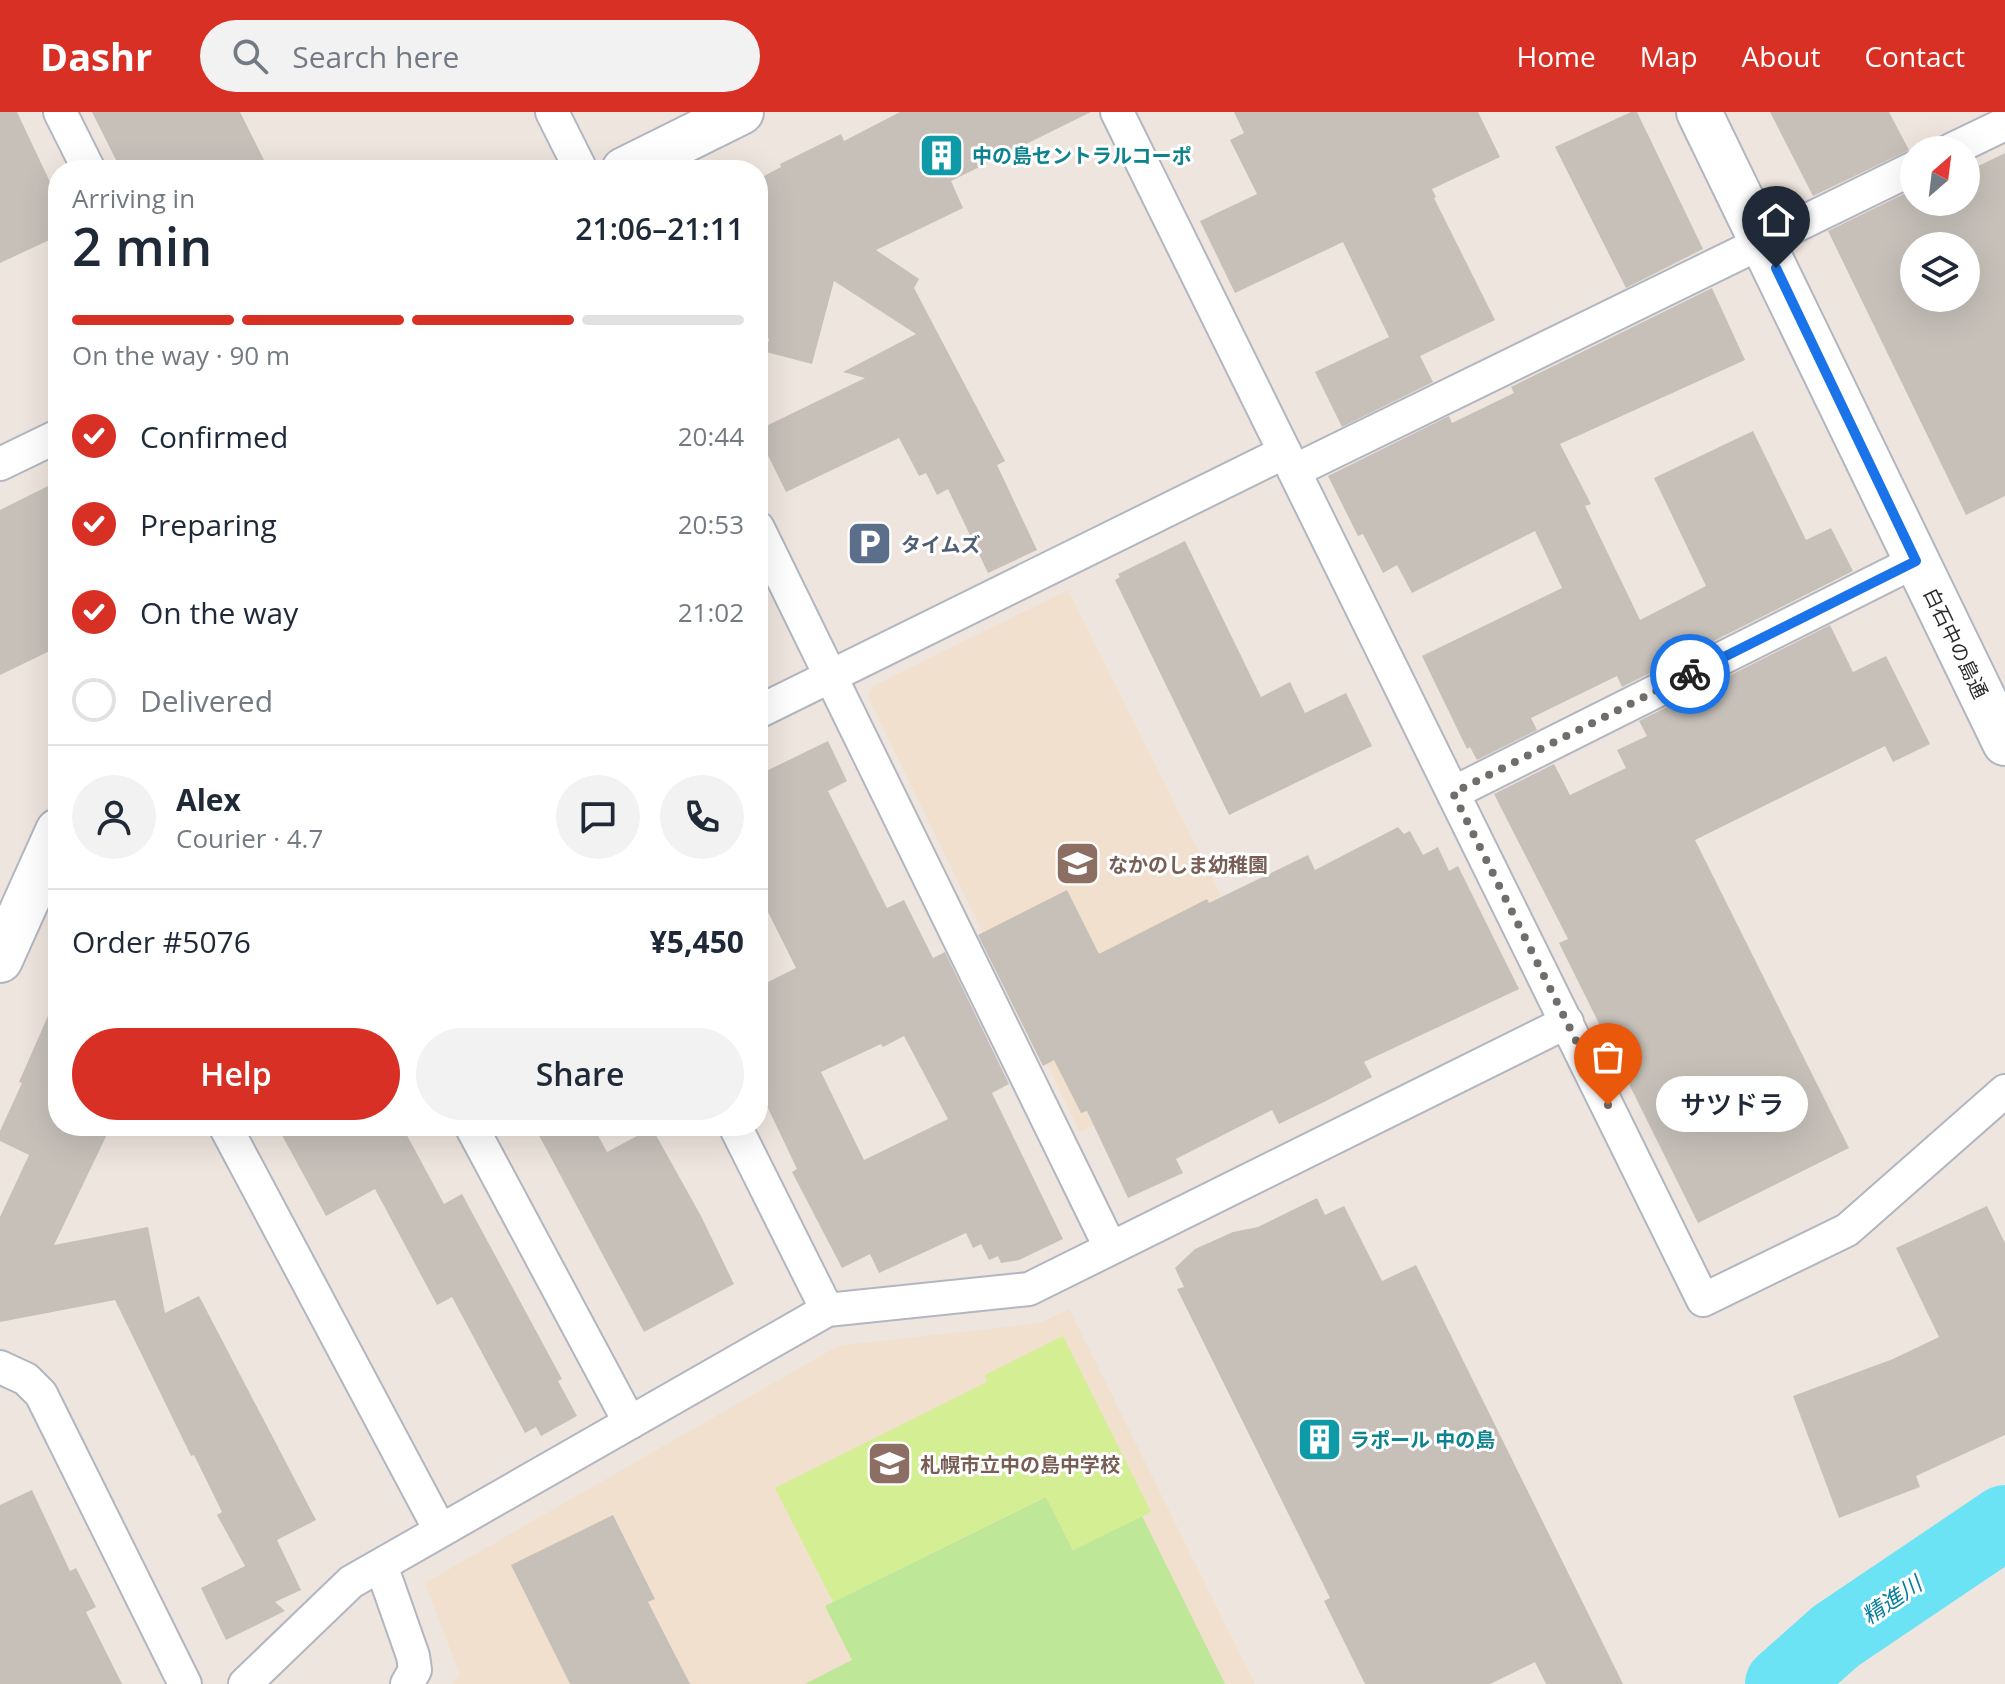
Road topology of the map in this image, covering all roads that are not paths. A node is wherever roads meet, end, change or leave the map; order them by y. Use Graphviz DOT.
graph roads {
  1 [pos="60,112"];
  2 [pos="552,112"];
  3 [pos="741,112"];
  4 [pos="1117,112"];
  5 [pos="1699,112"];
  6 [pos="2005,124"];
  7 [pos="1980,136"];
  8 [pos="84,160"];
  9 [pos="576,160"];
  10 [pos="644,160"];
  11 [pos="1900,175"];
  12 [pos="1763,242"];
  13 [pos="48,441"];
  14 [pos="1290,461"];
  15 [pos="0,464"];
  16 [pos="768,548"];
  17 [pos="1916,561"];
  18 [pos="831,676"];
  19 [pos="768,707"];
  20 [pos="2005,743"];
  21 [pos="1453,793"];
  22 [pos="48,858"];
  23 [pos="0,960"];
  24 [pos="1567,1022"];
  25 [pos="2005,1091"];
  26 [pos="230,1136"];
  27 [pos="476,1136"];
  28 [pos="740,1136"];
  29 [pos="1110,1247"];
  30 [pos="827,1310"];
  31 [pos="0,1367"];
  32 [pos="630,1423"];
  33 [pos="440,1530"];
  34 [pos="381,1565"];
  35 [pos="185,1684"];
  36 [pos="245,1684"];
  37 [pos="407,1684"];
  1 -- 8 [label="street"];
  2 -- 9 [label="street"];
  3 -- 10 [label="street"];
  4 -- 14 [label="street"];
  5 -- 12 [label="street, 白石中の島通"];
  6 -- 7 [label="street"];
  11 -- 12 [label="street"];
  12 -- 14 [label="street"];
  12 -- 17 [label="street, 白石中の島通"];
  13 -- 15 [label="street"];
  14 -- 18 [label="street"];
  14 -- 21 [label="street"];
  16 -- 18 [label="street"];
  17 -- 20 [label="street, 白石中の島通"];
  17 -- 21 [label="street"];
  18 -- 19 [label="street"];
  18 -- 29 [label="street"];
  21 -- 24 [label="street"];
  22 -- 23 [label="street"];
  24 -- 25 [label="street"];
  24 -- 29 [label="street"];
  26 -- 33 [label="street"];
  27 -- 32 [label="street"];
  28 -- 30 [label="street"];
  29 -- 30 [label="street"];
  30 -- 32 [label="street"];
  31 -- 35 [label="street"];
  32 -- 33 [label="street"];
  33 -- 34 [label="street"];
  34 -- 36 [label="street"];
  34 -- 37 [label="street"];
}
